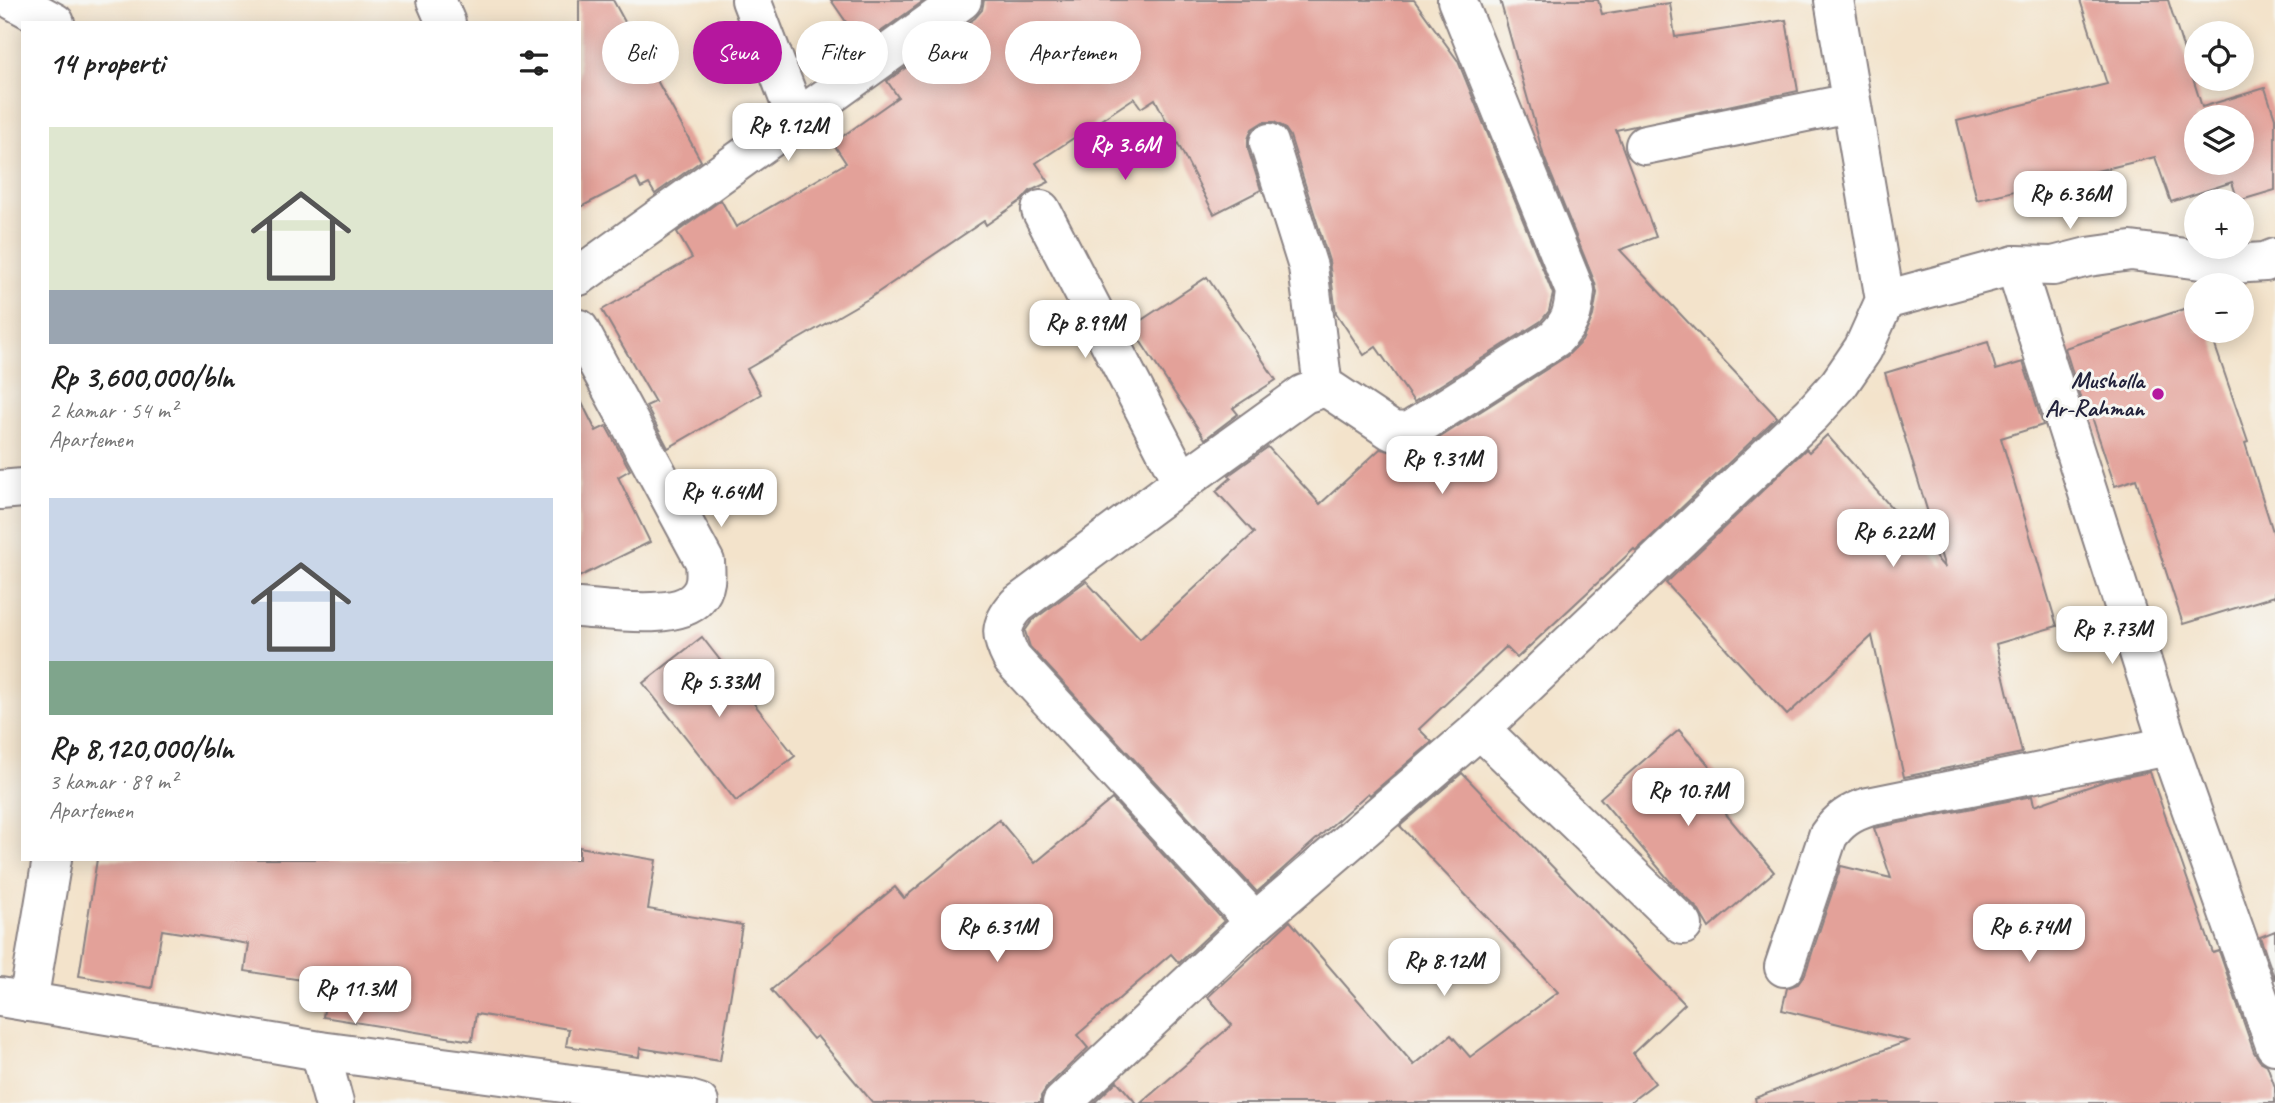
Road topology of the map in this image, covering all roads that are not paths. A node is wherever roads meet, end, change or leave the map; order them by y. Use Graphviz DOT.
graph roads {
  1 [pos="13,0"];
  2 [pos="436,0"];
  3 [pos="751,0"];
  4 [pos="962,0"];
  5 [pos="1457,0"];
  6 [pos="1834,0"];
  7 [pos="51,21"];
  8 [pos="445,21"];
  9 [pos="1850,103"];
  10 [pos="797,120"];
  11 [pos="1269,143"];
  12 [pos="1645,145"];
  13 [pos="1041,210"];
  14 [pos="2275,258"];
  15 [pos="2015,265"];
  16 [pos="581,275"];
  17 [pos="1885,300"];
  18 [pos="581,333"];
  19 [pos="1323,388"];
  20 [pos="1181,482"];
  21 [pos="21,488"];
  22 [pos="0,490"];
  23 [pos="581,608"];
  24 [pos="1480,729"];
  25 [pos="2169,746"];
  26 [pos="51,861"];
  27 [pos="1255,922"];
  28 [pos="1683,925"];
  29 [pos="1784,967"];
  30 [pos="14,999"];
  31 [pos="2275,1045"];
  32 [pos="320,1051"];
  33 [pos="334,1103"];
  34 [pos="699,1103"];
  35 [pos="1062,1103"];
  1 -- 7 [label="street"];
  2 -- 8 [label="street"];
  3 -- 10 [label="street"];
  4 -- 10 [label="street"];
  5 -- 19 [label="street"];
  6 -- 9 [label="street"];
  9 -- 12 [label="street"];
  9 -- 17 [label="street"];
  10 -- 16 [label="street"];
  11 -- 19 [label="street"];
  13 -- 20 [label="street"];
  14 -- 15 [label="street"];
  15 -- 17 [label="street"];
  15 -- 25 [label="street"];
  17 -- 24 [label="street"];
  18 -- 23 [label="street"];
  19 -- 20 [label="street"];
  20 -- 27 [label="street"];
  21 -- 22 [label="street"];
  24 -- 27 [label="street"];
  24 -- 28 [label="street"];
  25 -- 29 [label="street"];
  25 -- 31 [label="street"];
  26 -- 30 [label="street"];
  27 -- 35 [label="street"];
  30 -- 32 [label="street"];
  32 -- 33 [label="street"];
  32 -- 34 [label="street"];
}
